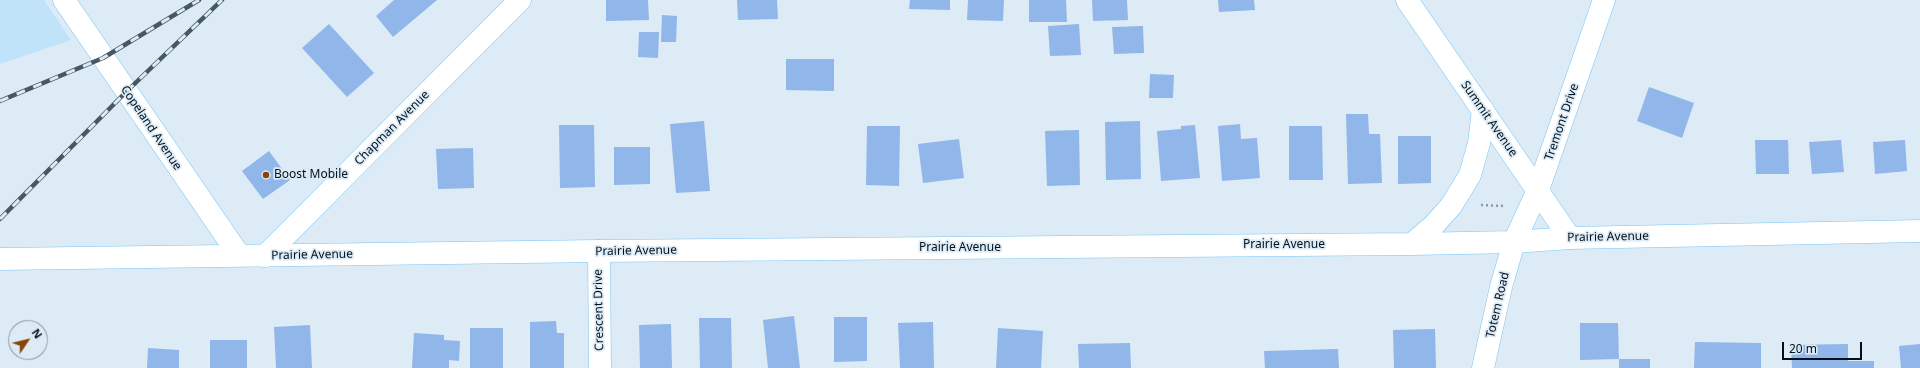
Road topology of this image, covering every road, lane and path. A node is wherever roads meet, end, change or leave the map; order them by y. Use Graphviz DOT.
graph roads {
  1 [pos="64,0"];
  2 [pos="520,0"];
  3 [pos="1407,0"];
  4 [pos="1604,0"];
  5 [pos="1483,110"];
  6 [pos="1538,190"];
  7 [pos="1476,205"];
  8 [pos="1506,206"];
  9 [pos="1920,230"];
  10 [pos="1570,238"];
  11 [pos="1514,242"];
  12 [pos="1412,244"];
  13 [pos="599,251"];
  14 [pos="238,255"];
  15 [pos="265,256"];
  16 [pos="0,259"];
  17 [pos="600,368"];
  18 [pos="1483,368"];
  1 -- 14 [label="main road, Copeland Avenue"];
  2 -- 15 [label="main road, Chapman Avenue"];
  3 -- 5 [label="main road, Summit Avenue"];
  4 -- 6 [label="main road, Tremont Drive"];
  5 -- 6 [label="main road, Summit Avenue"];
  5 -- 12 [label="main road"];
  6 -- 10 [label="main road, Summit Avenue"];
  6 -- 11 [label="main road, Tremont Drive"];
  7 -- 8 [label="path"];
  9 -- 10 [label="main road, Prairie Avenue"];
  10 -- 11 [label="main road, Prairie Avenue"];
  11 -- 12 [label="main road, Prairie Avenue"];
  11 -- 18 [label="main road, Totem Road"];
  12 -- 13 [label="main road, Prairie Avenue"];
  13 -- 15 [label="main road, Prairie Avenue"];
  13 -- 17 [label="main road, Crescent Drive"];
  14 -- 15 [label="main road, Prairie Avenue"];
  14 -- 16 [label="main road, Prairie Avenue"];
}
